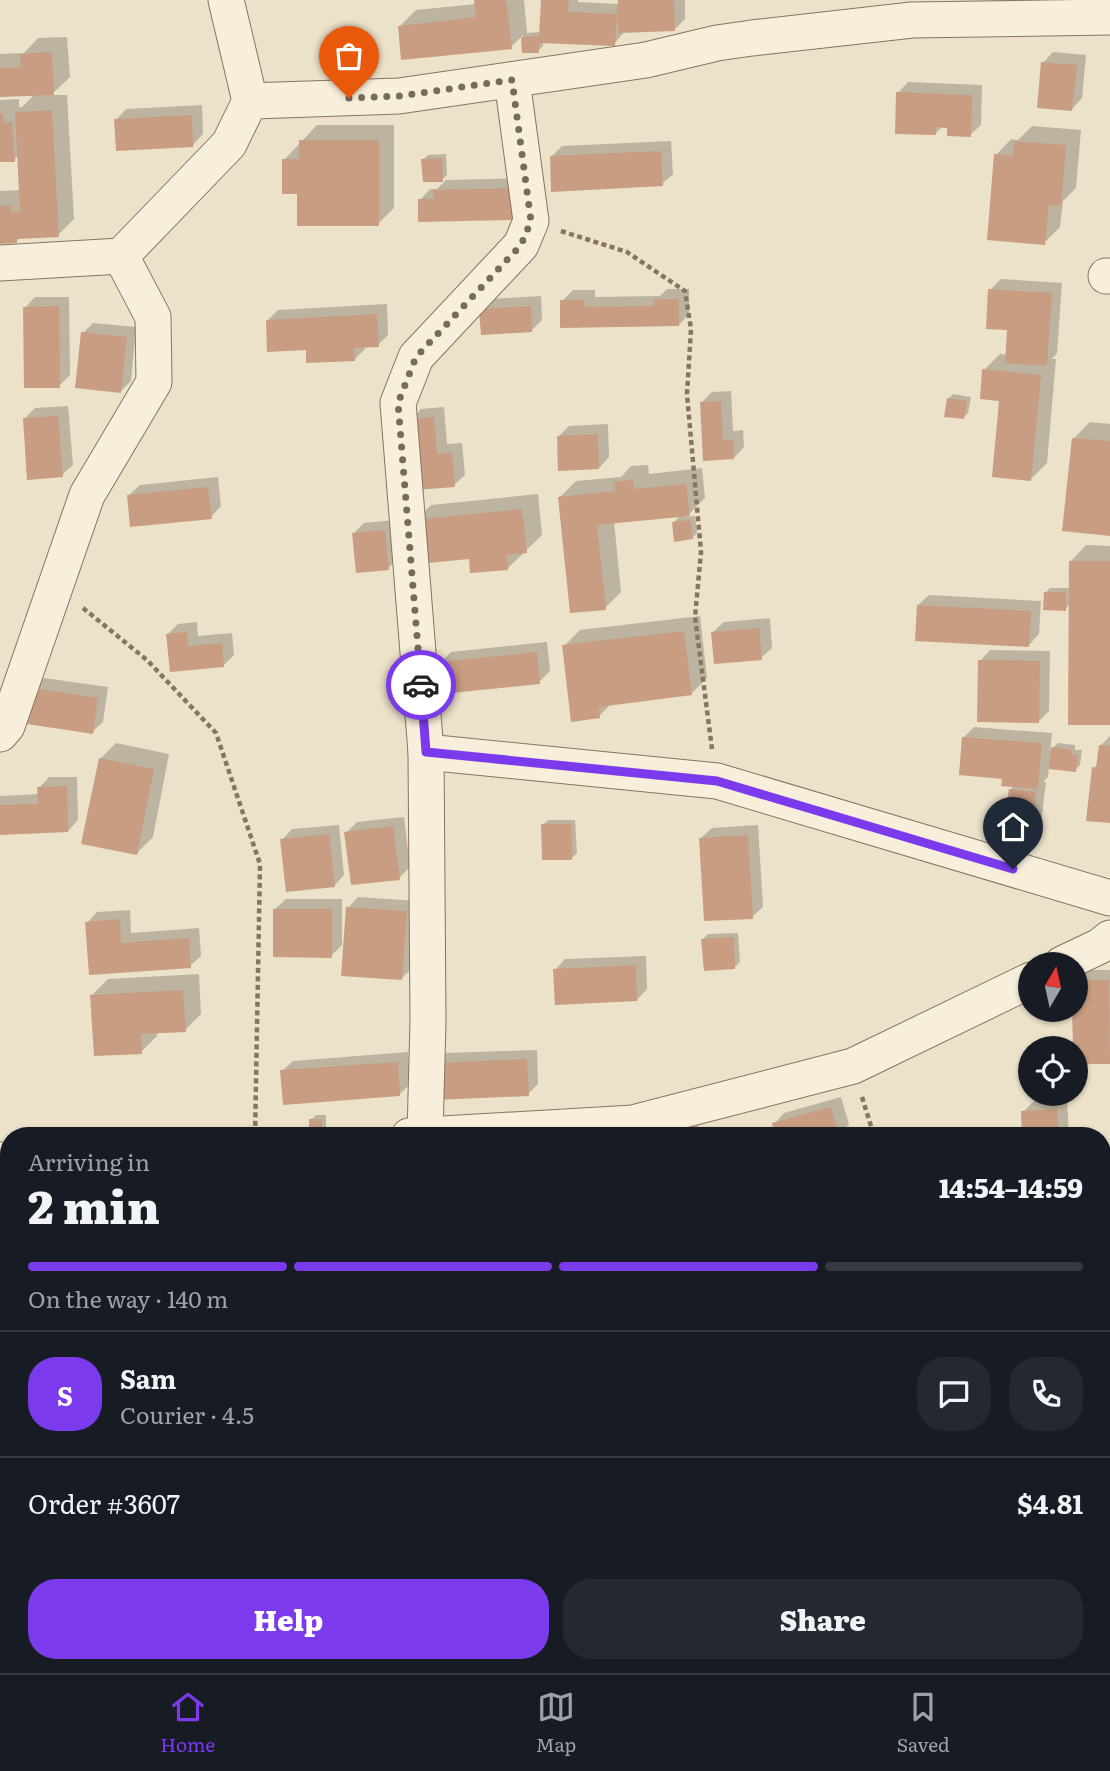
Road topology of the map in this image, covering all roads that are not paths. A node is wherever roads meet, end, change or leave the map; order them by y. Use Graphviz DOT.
graph roads {
  1 [pos="226,0"];
  2 [pos="1110,17"];
  3 [pos="512,80"];
  4 [pos="250,101"];
  5 [pos="121,256"];
  6 [pos="0,262"];
  7 [pos="0,734"];
  8 [pos="426,752"];
  9 [pos="1110,898"];
  10 [pos="1110,939"];
  11 [pos="1087,952"];
  12 [pos="1018,985"];
  13 [pos="418,1127"];
  14 [pos="562,1127"];
  1 -- 4 [label="street"];
  2 -- 3 [label="street"];
  3 -- 4 [label="street"];
  3 -- 8 [label="street"];
  4 -- 5 [label="street"];
  5 -- 6 [label="street"];
  5 -- 7 [label="street"];
  8 -- 9 [label="street"];
  8 -- 13 [label="street"];
  10 -- 11 [label="street"];
  12 -- 14 [label="street"];
}
